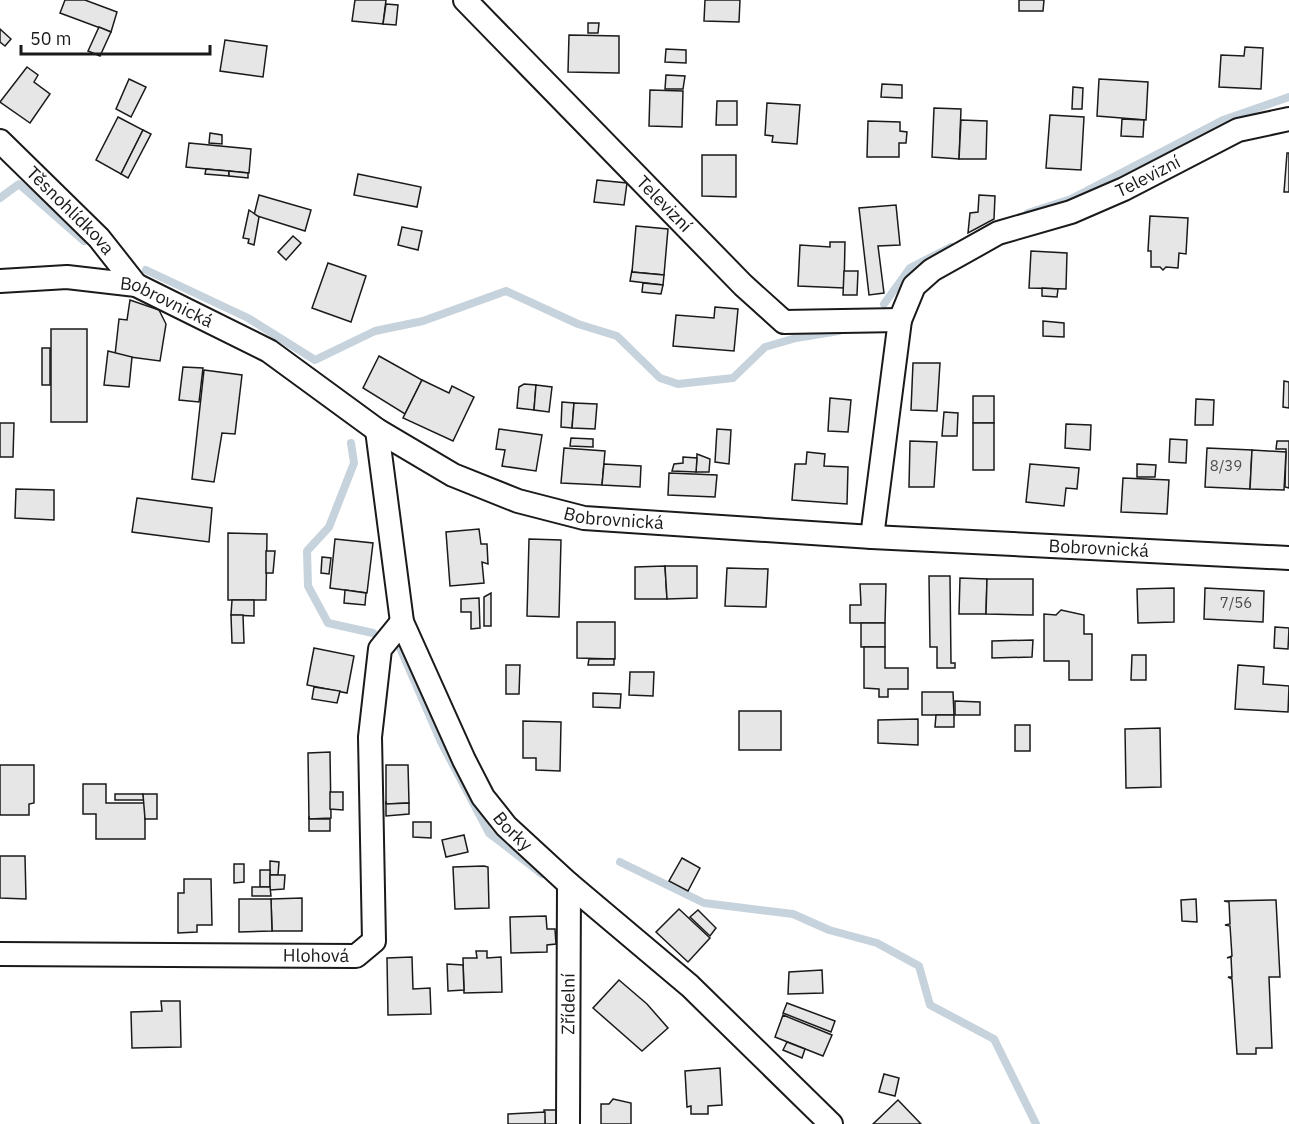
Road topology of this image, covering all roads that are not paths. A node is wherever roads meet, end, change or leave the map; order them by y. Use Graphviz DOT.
graph roads {
  1 [pos="465,0"];
  2 [pos="1289,119"];
  3 [pos="0,141"];
  4 [pos="0,281"];
  5 [pos="136,285"];
  6 [pos="900,320"];
  7 [pos="377,430"];
  8 [pos="872,537"];
  9 [pos="1289,558"];
  10 [pos="402,622"];
  11 [pos="569,884"];
  12 [pos="0,954"];
  13 [pos="567,1124"];
  14 [pos="831,1124"];
  1 -- 6 [label="street, Televizní"];
  2 -- 6 [label="street, Televizní"];
  3 -- 5 [label="street, Těsnohlídkova"];
  4 -- 5 [label="street, Bobrovnická"];
  5 -- 7 [label="street, Bobrovnická"];
  6 -- 8 [label="street, Televizní"];
  7 -- 8 [label="street, Bobrovnická"];
  7 -- 10 [label="street, Borky"];
  8 -- 9 [label="street, Bobrovnická"];
  10 -- 11 [label="street, Borky"];
  10 -- 12 [label="street, Hlohová"];
  11 -- 13 [label="street, Zřídelní"];
  11 -- 14 [label="street, Borky"];
}
